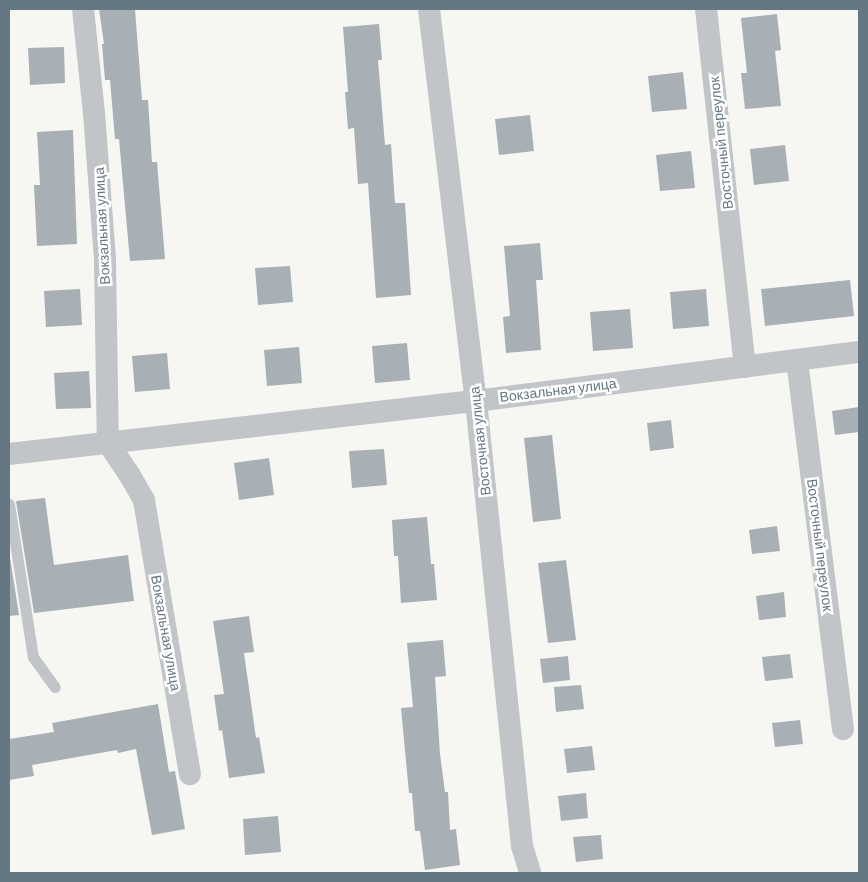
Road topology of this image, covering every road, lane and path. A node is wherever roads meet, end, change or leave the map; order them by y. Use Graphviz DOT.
graph roads {
  1 [pos="83,9"];
  2 [pos="429,9"];
  3 [pos="706,9"];
  4 [pos="859,352"];
  5 [pos="796,360"];
  6 [pos="745,366"];
  7 [pos="476,401"];
  8 [pos="108,443"];
  9 [pos="9,454"];
  10 [pos="9,504"];
  11 [pos="55,687"];
  12 [pos="843,729"];
  13 [pos="190,774"];
  14 [pos="530,873"];
  1 -- 8 [label="street, Вокзальная улица"];
  2 -- 7 [label="street, Восточная улица"];
  3 -- 6 [label="street, Восточный переулок"];
  4 -- 5 [label="street, Вокзальная улица"];
  5 -- 6 [label="street, Вокзальная улица"];
  5 -- 12 [label="street, Восточный переулок"];
  6 -- 7 [label="street, Вокзальная улица"];
  7 -- 8 [label="street, Вокзальная улица"];
  7 -- 14 [label="street, Восточная улица"];
  8 -- 9 [label="street, Вокзальная улица"];
  8 -- 13 [label="street, Вокзальная улица"];
  10 -- 11 [label="lane"];
}
